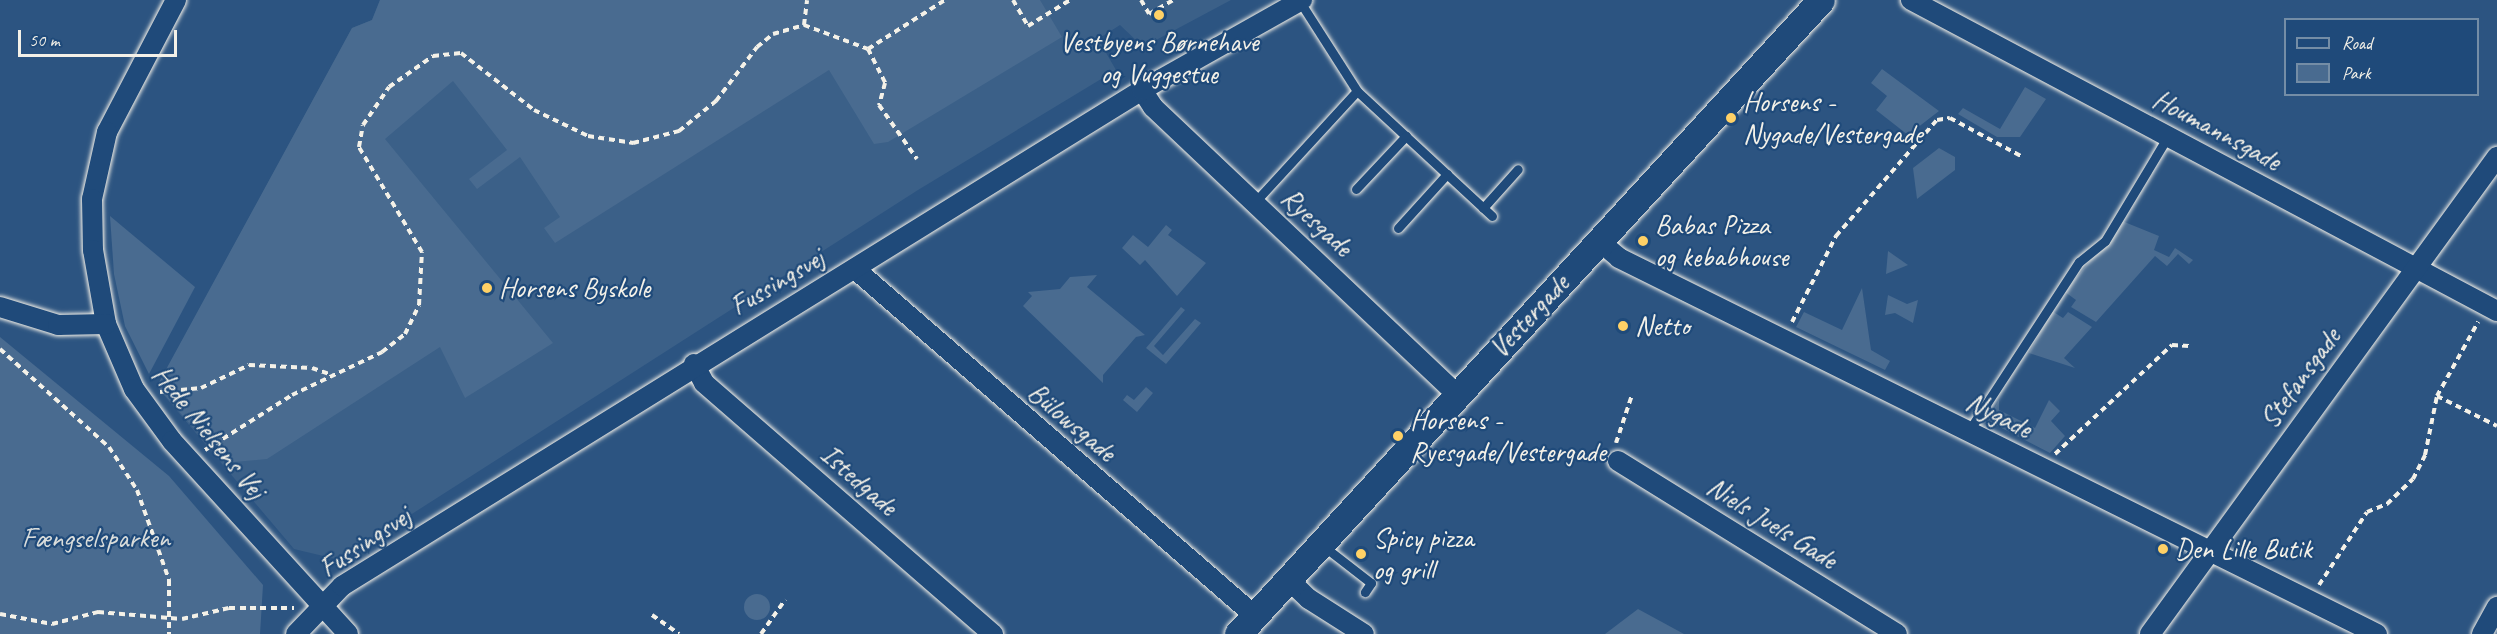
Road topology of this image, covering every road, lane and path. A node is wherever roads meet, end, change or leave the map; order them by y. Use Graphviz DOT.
graph roads {
  1 [pos="176,0"];
  2 [pos="807,0"];
  3 [pos="945,0"];
  4 [pos="1013,0"];
  5 [pos="1070,0"];
  6 [pos="1141,0"];
  7 [pos="1173,0"];
  8 [pos="1821,0"];
  9 [pos="1911,0"];
  10 [pos="1301,1"];
  11 [pos="804,25"];
  12 [pos="868,49"];
  13 [pos="1142,90"];
  14 [pos="1357,91"];
  15 [pos="1406,136"];
  16 [pos="2168,136"];
  17 [pos="2021,156"];
  18 [pos="2497,157"];
  19 [pos="917,159"];
  20 [pos="1518,169"];
  21 [pos="1447,174"];
  22 [pos="1356,189"];
  23 [pos="1254,203"];
  24 [pos="1483,208"];
  25 [pos="1492,216"];
  26 [pos="1398,228"];
  27 [pos="1599,241"];
  28 [pos="2417,267"];
  29 [pos="855,268"];
  30 [pos="0,306"];
  31 [pos="2491,308"];
  32 [pos="106,324"];
  33 [pos="1784,340"];
  34 [pos="2189,346"];
  35 [pos="0,349"];
  36 [pos="694,364"];
  37 [pos="332,375"];
  38 [pos="1456,393"];
  39 [pos="1632,395"];
  40 [pos="2438,396"];
  41 [pos="144,403"];
  42 [pos="2497,426"];
  43 [pos="1968,432"];
  44 [pos="189,460"];
  45 [pos="1618,461"];
  46 [pos="2043,469"];
  47 [pos="1320,543"];
  48 [pos="2209,551"];
  49 [pos="1288,579"];
  50 [pos="1365,591"];
  51 [pos="785,600"];
  52 [pos="2309,600"];
  53 [pos="321,607"];
  54 [pos="2497,607"];
  55 [pos="0,614"];
  56 [pos="652,615"];
  57 [pos="171,618"];
  58 [pos="1246,625"];
  59 [pos="1357,632"];
  60 [pos="169,634"];
  61 [pos="296,634"];
  62 [pos="348,634"];
  63 [pos="679,634"];
  64 [pos="761,634"];
  65 [pos="993,634"];
  66 [pos="1897,634"];
  67 [pos="2150,634"];
  68 [pos="2377,634"];
  69 [pos="2482,634"];
  1 -- 32 [label="street, Hede Nielsens Vej"];
  2 -- 11 [label="path"];
  3 -- 12 [label="path"];
  4 -- 5 [label="path"];
  6 -- 7 [label="path"];
  8 -- 27 [label="main road, Vestergade"];
  9 -- 16 [label="street, Houmannsgade"];
  10 -- 13 [label="street, Fussingsvej"];
  10 -- 14 [label="lane"];
  11 -- 12 [label="path"];
  11 -- 37 [label="path"];
  12 -- 19 [label="path"];
  13 -- 23 [label="street, Ryesgade"];
  13 -- 29 [label="street, Fussingsvej"];
  14 -- 15 [label="lane"];
  14 -- 23 [label="lane"];
  15 -- 21 [label="lane"];
  15 -- 22 [label="lane"];
  16 -- 28 [label="street, Houmannsgade"];
  16 -- 43 [label="lane"];
  17 -- 33 [label="path"];
  18 -- 28 [label="street, Stefansgade"];
  20 -- 24 [label="lane"];
  21 -- 24 [label="lane"];
  21 -- 26 [label="lane"];
  23 -- 38 [label="street, Ryesgade"];
  24 -- 25 [label="lane"];
  27 -- 33 [label="street, Nygade"];
  27 -- 38 [label="main road, Vestergade"];
  28 -- 31 [label="street, Houmannsgade"];
  28 -- 48 [label="street, Stefansgade"];
  29 -- 36 [label="street, Fussingsvej"];
  29 -- 58 [label="street, Bülowsgade"];
  30 -- 32 [label="street"];
  31 -- 40 [label="path"];
  32 -- 41 [label="street, Hede Nielsens Vej"];
  33 -- 43 [label="street, Nygade"];
  34 -- 46 [label="path"];
  35 -- 57 [label="path"];
  36 -- 53 [label="street, Fussingsvej"];
  36 -- 65 [label="street, Istedgade"];
  37 -- 41 [label="path"];
  37 -- 44 [label="path"];
  38 -- 47 [label="main road, Vestergade"];
  39 -- 45 [label="path"];
  40 -- 42 [label="path"];
  40 -- 52 [label="path"];
  41 -- 44 [label="street, Hede Nielsens Vej"];
  43 -- 46 [label="street, Nygade"];
  44 -- 53 [label="street, Hede Nielsens Vej"];
  45 -- 66 [label="street, Niels Juels Gade"];
  46 -- 48 [label="street, Nygade"];
  47 -- 49 [label="main road, Vestergade"];
  47 -- 50 [label="lane"];
  48 -- 52 [label="street, Nygade"];
  48 -- 67 [label="street, Stefansgade"];
  49 -- 58 [label="main road, Vestergade"];
  49 -- 59 [label="street"];
  51 -- 64 [label="path"];
  52 -- 68 [label="street, Nygade"];
  53 -- 57 [label="path"];
  53 -- 61 [label="street, Fussingsvej"];
  53 -- 62 [label="street, Hede Nielsens Vej"];
  54 -- 69 [label="street"];
  55 -- 57 [label="path"];
  56 -- 63 [label="path"];
  57 -- 60 [label="path"];
}
